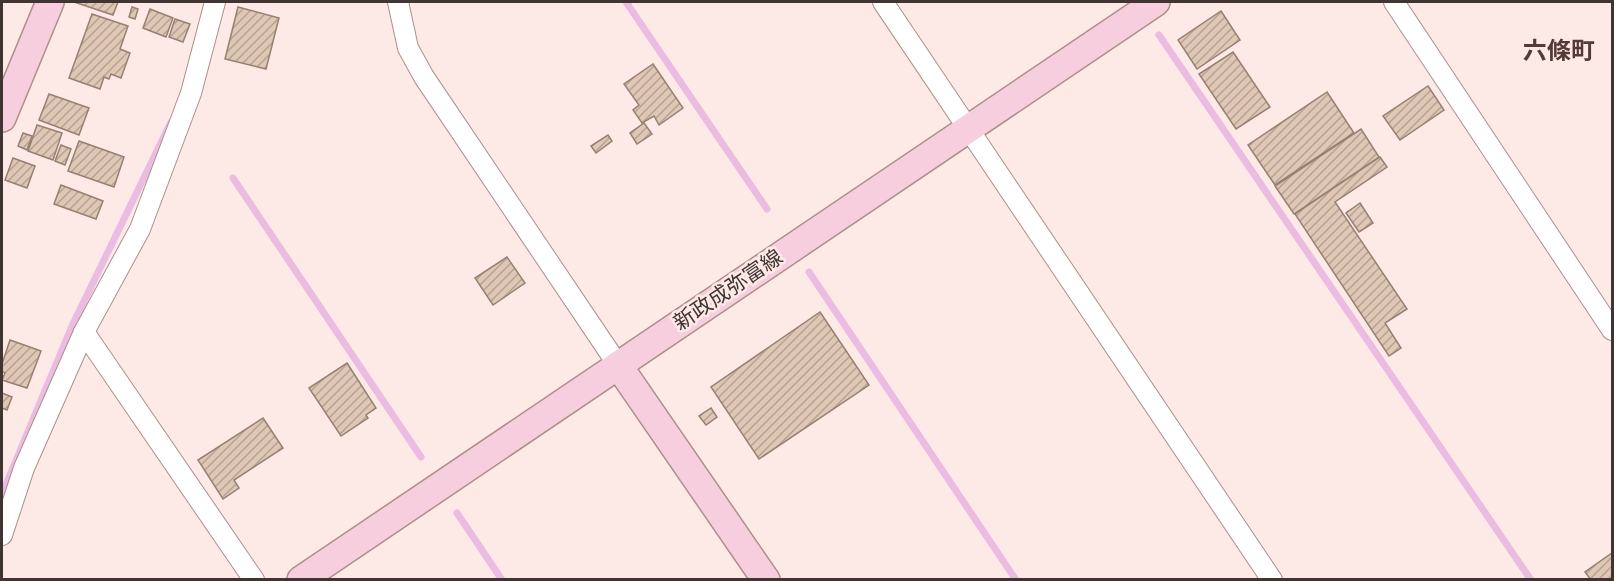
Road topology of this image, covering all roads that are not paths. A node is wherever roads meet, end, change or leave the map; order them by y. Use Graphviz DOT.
graph roads {
  1 [pos="50,2"];
  2 [pos="215,2"];
  3 [pos="398,2"];
  4 [pos="883,2"];
  5 [pos="1156,2"];
  6 [pos="1394,2"];
  7 [pos="2,118"];
  8 [pos="969,127"];
  9 [pos="1612,330"];
  10 [pos="84,332"];
  11 [pos="618,365"];
  12 [pos="2,535"];
  13 [pos="254,579"];
  14 [pos="301,579"];
  15 [pos="766,579"];
  16 [pos="1272,579"];
  1 -- 7 [label="main road"];
  2 -- 10 [label="street"];
  3 -- 11 [label="street"];
  4 -- 8 [label="street"];
  5 -- 8 [label="main road, 新政成弥富線"];
  6 -- 9 [label="street"];
  8 -- 11 [label="main road, 新政成弥富線"];
  8 -- 16 [label="street"];
  10 -- 12 [label="street"];
  10 -- 13 [label="street"];
  11 -- 14 [label="main road, 新政成弥富線"];
  11 -- 15 [label="main road"];
}
